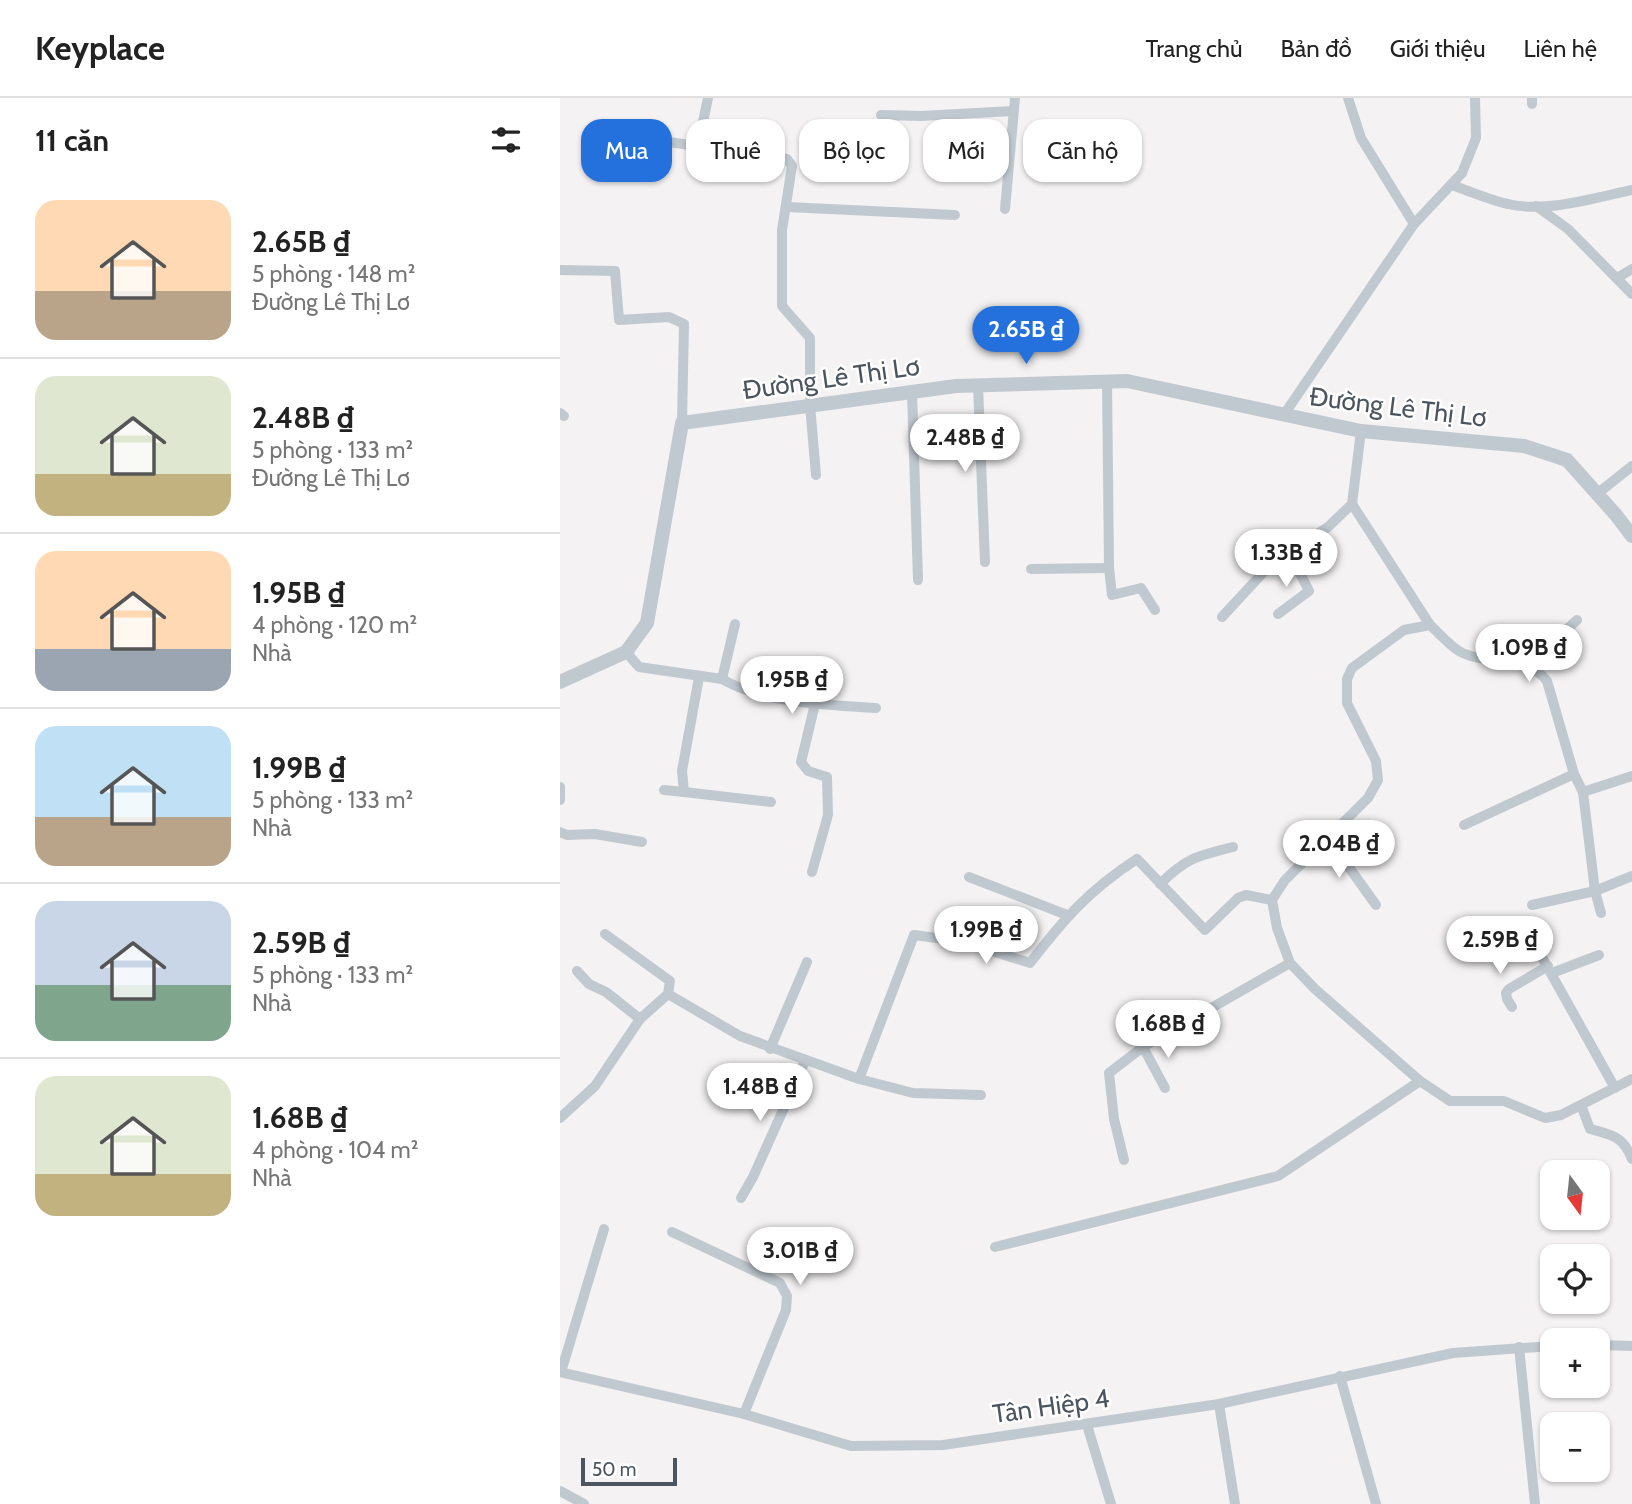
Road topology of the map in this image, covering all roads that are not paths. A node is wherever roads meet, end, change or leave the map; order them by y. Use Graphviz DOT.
graph roads {
  1 [pos="708,98"];
  2 [pos="1015,98"];
  3 [pos="1348,98"];
  4 [pos="1475,98"];
  5 [pos="1013,111"];
  6 [pos="881,115"];
  7 [pos="704,119"];
  8 [pos="785,159"];
  9 [pos="1451,185"];
  10 [pos="1632,190"];
  11 [pos="1535,206"];
  12 [pos="787,207"];
  13 [pos="1004,209"];
  14 [pos="955,215"];
  15 [pos="1414,224"];
  16 [pos="1632,269"];
  17 [pos="560,270"];
  18 [pos="1617,278"];
  19 [pos="1632,294"];
  20 [pos="1107,380"];
  21 [pos="978,385"];
  22 [pos="912,392"];
  23 [pos="810,405"];
  24 [pos="1283,416"];
  25 [pos="682,423"];
  26 [pos="1361,431"];
  27 [pos="1632,466"];
  28 [pos="816,474"];
  29 [pos="1597,494"];
  30 [pos="1352,504"];
  31 [pos="1632,536"];
  32 [pos="1289,552"];
  33 [pos="985,562"];
  34 [pos="1108,568"];
  35 [pos="1031,569"];
  36 [pos="918,580"];
  37 [pos="1155,610"];
  38 [pos="1278,614"];
  39 [pos="1222,617"];
  40 [pos="1577,620"];
  41 [pos="735,624"];
  42 [pos="1430,625"];
  43 [pos="626,652"];
  44 [pos="1528,665"];
  45 [pos="699,677"];
  46 [pos="722,679"];
  47 [pos="560,682"];
  48 [pos="815,704"];
  49 [pos="876,708"];
  50 [pos="1574,774"];
  51 [pos="1632,776"];
  52 [pos="560,788"];
  53 [pos="664,790"];
  54 [pos="684,792"];
  55 [pos="1583,792"];
  56 [pos="560,800"];
  57 [pos="771,802"];
  58 [pos="1464,825"];
  59 [pos="560,832"];
  60 [pos="1328,838"];
  61 [pos="642,842"];
  62 [pos="1233,847"];
  63 [pos="812,872"];
  64 [pos="1632,876"];
  65 [pos="969,877"];
  66 [pos="1160,884"];
  67 [pos="1595,891"];
  68 [pos="1272,900"];
  69 [pos="1376,905"];
  70 [pos="1532,905"];
  71 [pos="1601,914"];
  72 [pos="1067,915"];
  73 [pos="605,934"];
  74 [pos="1539,952"];
  75 [pos="1599,955"];
  76 [pos="807,962"];
  77 [pos="1290,963"];
  78 [pos="1550,969"];
  79 [pos="577,971"];
  80 [pos="668,994"];
  81 [pos="1513,1007"];
  82 [pos="640,1019"];
  83 [pos="1143,1047"];
  84 [pos="770,1049"];
  85 [pos="805,1061"];
  86 [pos="859,1079"];
  87 [pos="1632,1079"];
  88 [pos="1420,1081"];
  89 [pos="1165,1088"];
  90 [pos="1615,1088"];
  91 [pos="981,1095"];
  92 [pos="1581,1105"];
  93 [pos="560,1118"];
  94 [pos="1632,1159"];
  95 [pos="1124,1160"];
  96 [pos="741,1198"];
  97 [pos="604,1228"];
  98 [pos="672,1232"];
  99 [pos="995,1247"];
  100 [pos="1610,1345"];
  101 [pos="1540,1346"];
  102 [pos="1632,1346"];
  103 [pos="1519,1347"];
  104 [pos="560,1372"];
  105 [pos="1340,1376"];
  106 [pos="1219,1404"];
  107 [pos="744,1414"];
  108 [pos="1087,1425"];
  109 [pos="560,1491"];
  110 [pos="584,1504"];
  111 [pos="1111,1504"];
  112 [pos="1235,1504"];
  113 [pos="1376,1504"];
  114 [pos="1535,1504"];
  1 -- 7 [label="street"];
  2 -- 5 [label="street"];
  3 -- 15 [label="street"];
  4 -- 9 [label="street"];
  5 -- 6 [label="street"];
  5 -- 13 [label="street"];
  8 -- 12 [label="street"];
  9 -- 11 [label="street"];
  9 -- 15 [label="street"];
  10 -- 11 [label="street"];
  11 -- 18 [label="street"];
  12 -- 14 [label="street"];
  12 -- 23 [label="street"];
  15 -- 24 [label="street"];
  16 -- 18 [label="street"];
  17 -- 25 [label="street"];
  18 -- 19 [label="street"];
  20 -- 21 [label="street, Đường Lê Thị Lơ"];
  20 -- 24 [label="street, Đường Lê Thị Lơ"];
  20 -- 34 [label="street"];
  21 -- 22 [label="street, Đường Lê Thị Lơ"];
  21 -- 33 [label="street"];
  22 -- 23 [label="street, Đường Lê Thị Lơ"];
  22 -- 36 [label="street"];
  23 -- 25 [label="street, Đường Lê Thị Lơ"];
  23 -- 28 [label="street"];
  24 -- 26 [label="street, Đường Lê Thị Lơ"];
  25 -- 43 [label="street"];
  26 -- 29 [label="street, Đường Lê Thị Lơ"];
  26 -- 30 [label="street"];
  27 -- 29 [label="street"];
  29 -- 31 [label="street, Đường Lê Thị Lơ"];
  30 -- 32 [label="street"];
  30 -- 42 [label="street"];
  32 -- 38 [label="street"];
  32 -- 39 [label="street"];
  34 -- 35 [label="street"];
  34 -- 37 [label="street"];
  40 -- 44 [label="street"];
  41 -- 46 [label="street"];
  42 -- 44 [label="street"];
  42 -- 60 [label="street"];
  43 -- 45 [label="street"];
  43 -- 47 [label="street"];
  44 -- 50 [label="street"];
  45 -- 46 [label="street"];
  45 -- 54 [label="street"];
  46 -- 48 [label="street"];
  48 -- 49 [label="street"];
  48 -- 63 [label="street"];
  50 -- 55 [label="street"];
  50 -- 58 [label="street"];
  51 -- 55 [label="street"];
  52 -- 56 [label="street"];
  53 -- 54 [label="street"];
  54 -- 57 [label="street"];
  55 -- 67 [label="street"];
  59 -- 61 [label="street"];
  60 -- 68 [label="street"];
  60 -- 69 [label="street"];
  62 -- 66 [label="street"];
  64 -- 67 [label="street"];
  65 -- 72 [label="street"];
  66 -- 68 [label="street"];
  66 -- 72 [label="street"];
  67 -- 70 [label="street"];
  67 -- 71 [label="street"];
  68 -- 77 [label="street"];
  72 -- 86 [label="street"];
  73 -- 80 [label="street"];
  74 -- 78 [label="street"];
  75 -- 78 [label="street"];
  76 -- 84 [label="street"];
  77 -- 83 [label="street"];
  77 -- 88 [label="street"];
  78 -- 81 [label="street"];
  78 -- 90 [label="street"];
  79 -- 82 [label="street"];
  80 -- 82 [label="street"];
  80 -- 84 [label="street"];
  82 -- 93 [label="street"];
  83 -- 89 [label="street"];
  83 -- 95 [label="street"];
  84 -- 85 [label="street"];
  85 -- 86 [label="street"];
  85 -- 96 [label="street"];
  86 -- 91 [label="street"];
  87 -- 90 [label="street"];
  88 -- 92 [label="street"];
  88 -- 99 [label="street"];
  90 -- 92 [label="street"];
  92 -- 94 [label="street"];
  97 -- 104 [label="street"];
  98 -- 107 [label="street"];
  100 -- 102 [label="street"];
  101 -- 103 [label="street, Tân Hiệp 4"];
  103 -- 105 [label="street, Tân Hiệp 4"];
  103 -- 114 [label="street"];
  104 -- 107 [label="street, Tân Hiệp 4"];
  105 -- 106 [label="street, Tân Hiệp 4"];
  105 -- 113 [label="street"];
  106 -- 108 [label="street, Tân Hiệp 4"];
  106 -- 112 [label="street"];
  107 -- 108 [label="street, Tân Hiệp 4"];
  108 -- 111 [label="street"];
  109 -- 110 [label="street"];
}
